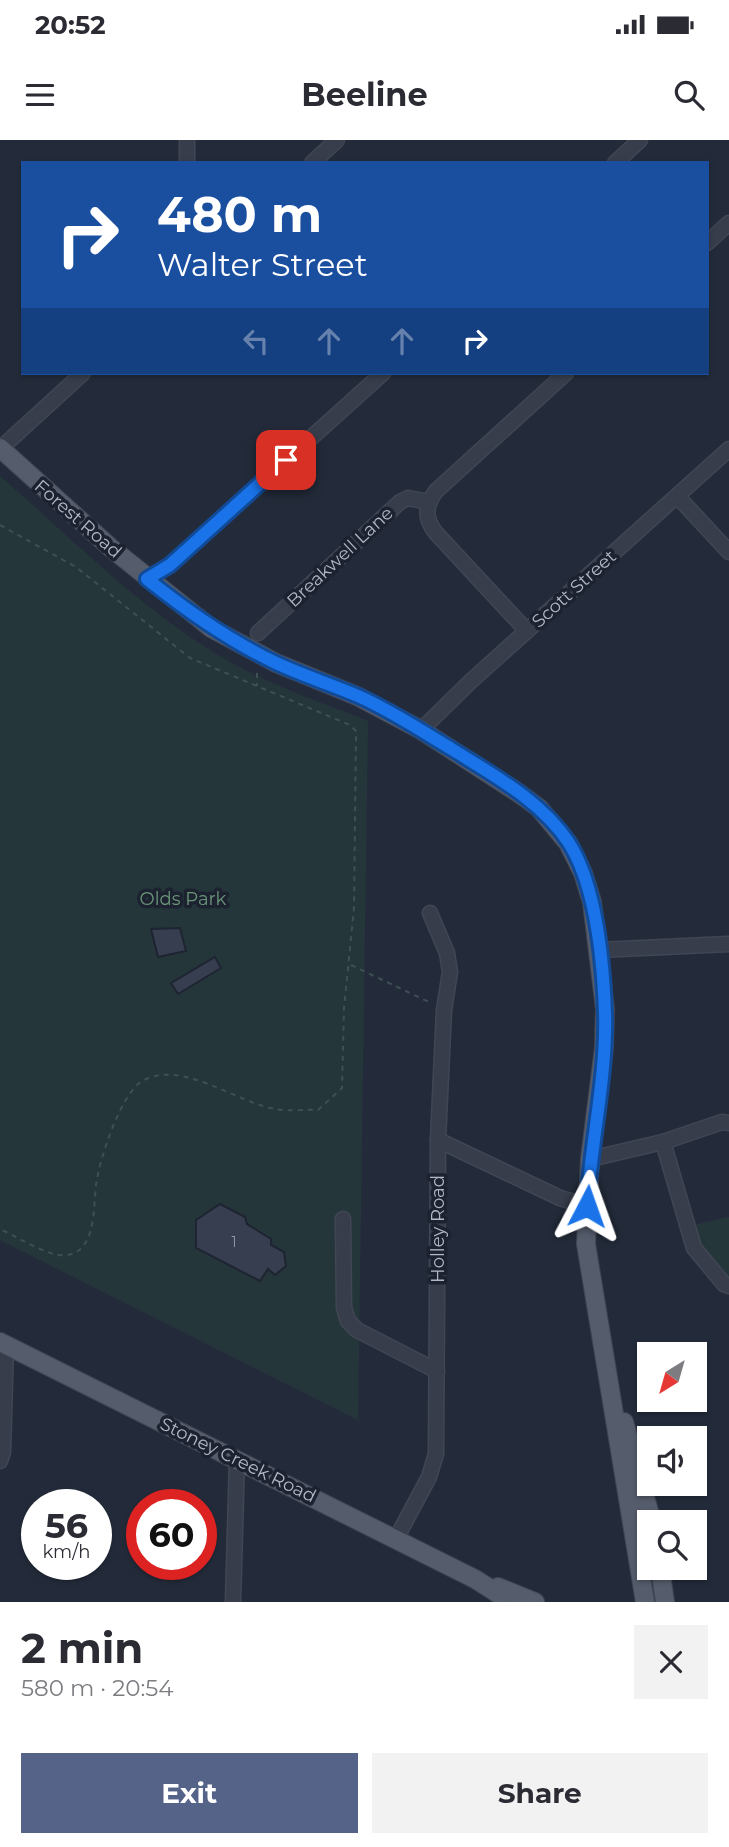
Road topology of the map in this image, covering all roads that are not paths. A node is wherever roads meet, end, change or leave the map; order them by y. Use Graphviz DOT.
graph roads {
  1 [pos="187,140"];
  2 [pos="337,140"];
  3 [pos="640,140"];
  4 [pos="187,161"];
  5 [pos="314,161"];
  6 [pos="617,161"];
  7 [pos="729,223"];
  8 [pos="709,241"];
  9 [pos="81,375"];
  10 [pos="381,375"];
  11 [pos="564,375"];
  12 [pos="0,448"];
  13 [pos="729,449"];
  14 [pos="678,497"];
  15 [pos="429,502"];
  16 [pos="729,552"];
  17 [pos="147,579"];
  18 [pos="527,631"];
  19 [pos="258,633"];
  20 [pos="421,730"];
  21 [pos="430,914"];
  22 [pos="729,944"];
  23 [pos="599,950"];
  24 [pos="729,1123"];
  25 [pos="438,1140"];
  26 [pos="663,1142"];
  27 [pos="590,1160"];
  28 [pos="587,1206"];
  29 [pos="343,1219"];
  30 [pos="729,1286"];
  31 [pos="3,1343"];
  32 [pos="602,1355"];
  33 [pos="438,1371"];
  34 [pos="237,1460"];
  35 [pos="0,1461"];
  36 [pos="649,1510"];
  37 [pos="396,1539"];
  38 [pos="637,1552"];
  39 [pos="475,1579"];
  40 [pos="640,1580"];
  41 [pos="642,1580"];
  42 [pos="662,1580"];
  43 [pos="233,1602"];
  44 [pos="511,1602"];
  45 [pos="535,1602"];
  46 [pos="637,1602"];
  47 [pos="645,1602"];
  48 [pos="665,1602"];
  1 -- 4 [label="street"];
  2 -- 5 [label="street"];
  3 -- 6 [label="street"];
  7 -- 8 [label="street"];
  9 -- 12 [label="street"];
  10 -- 17 [label="street"];
  11 -- 15 [label="street"];
  12 -- 17 [label="main road, Forest Road"];
  13 -- 14 [label="street, Scott Street"];
  14 -- 16 [label="street"];
  14 -- 18 [label="street, Scott Street"];
  15 -- 18 [label="street"];
  15 -- 19 [label="street, Breakwell Lane"];
  17 -- 20 [label="main road, Forest Road"];
  18 -- 20 [label="street, Scott Street"];
  20 -- 23 [label="main road, Forest Road"];
  21 -- 25 [label="street, Holley Road"];
  22 -- 23 [label="street"];
  23 -- 27 [label="main road, Forest Road"];
  24 -- 26 [label="street"];
  25 -- 28 [label="street"];
  25 -- 33 [label="street, Holley Road"];
  26 -- 27 [label="street"];
  26 -- 30 [label="street"];
  27 -- 28 [label="main road, Forest Road"];
  28 -- 32 [label="main road, Forest Road"];
  29 -- 33 [label="street"];
  31 -- 34 [label="main road, Stoney Creek Road"];
  31 -- 35 [label="street"];
  32 -- 36 [label="main road, Forest Road"];
  32 -- 38 [label="main road, Forest Road"];
  33 -- 37 [label="street, Holley Road"];
  34 -- 37 [label="main road, Stoney Creek Road"];
  34 -- 43 [label="street"];
  37 -- 39 [label="main road, Stoney Creek Road"];
  39 -- 44 [label="main road, Stoney Creek Road"];
  39 -- 45 [label="main road, Stoney Creek Road"];
  40 -- 46 [label="main road"];
  41 -- 47 [label="main road, Forest Road"];
  42 -- 48 [label="main road"];
}
